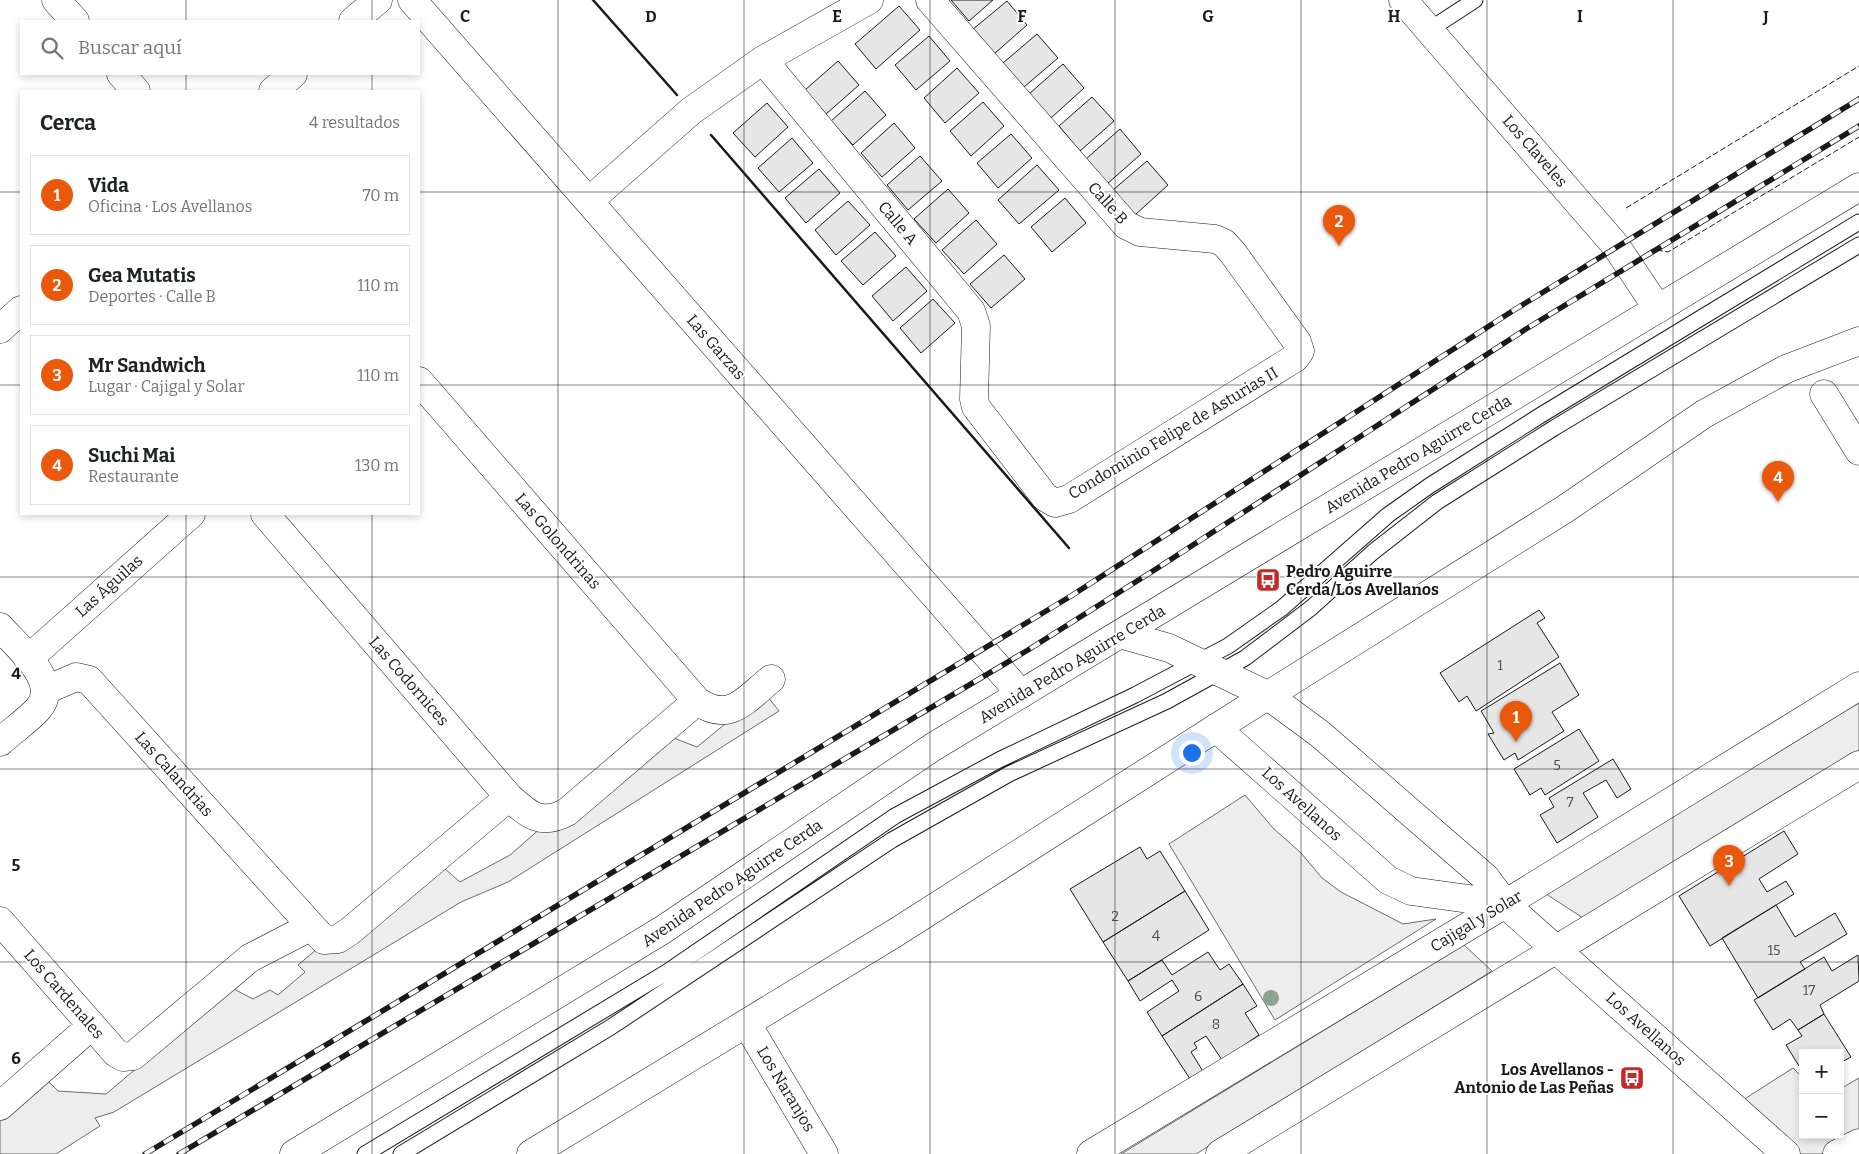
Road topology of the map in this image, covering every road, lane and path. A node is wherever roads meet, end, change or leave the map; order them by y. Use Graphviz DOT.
graph roads {
  1 [pos="56,0"];
  2 [pos="378,0"];
  3 [pos="412,0"];
  4 [pos="869,0"];
  5 [pos="930,0"];
  6 [pos="1403,0"];
  7 [pos="1475,0"];
  8 [pos="74,20"];
  9 [pos="354,20"];
  10 [pos="1429,30"];
  11 [pos="763,60"];
  12 [pos="122,75"];
  13 [pos="292,75"];
  14 [pos="135,90"];
  15 [pos="275,90"];
  16 [pos="1859,187"];
  17 [pos="589,202"];
  18 [pos="1859,222"];
  19 [pos="1859,245"];
  20 [pos="1658,309"];
  21 [pos="1859,341"];
  22 [pos="1295,358"];
  23 [pos="420,382"];
  24 [pos="1824,394"];
  25 [pos="976,407"];
  26 [pos="1859,451"];
  27 [pos="190,515"];
  28 [pos="266,515"];
  29 [pos="0,627"];
  30 [pos="1120,634"];
  31 [pos="28,659"];
  32 [pos="1211,667"];
  33 [pos="771,679"];
  34 [pos="1859,686"];
  35 [pos="46,690"];
  36 [pos="1021,694"];
  37 [pos="1267,695"];
  38 [pos="697,701"];
  39 [pos="1216,728"];
  40 [pos="0,742"];
  41 [pos="1859,765"];
  42 [pos="510,797"];
  43 [pos="1505,904"];
  44 [pos="0,921"];
  45 [pos="310,927"];
  46 [pos="1557,950"];
  47 [pos="747,1024"];
  48 [pos="91,1026"];
  49 [pos="0,1106"];
  50 [pos="1859,1143"];
  51 [pos="294,1154"];
  52 [pos="364,1154"];
  53 [pos="401,1154"];
  54 [pos="531,1154"];
  55 [pos="824,1154"];
  56 [pos="1091,1154"];
  57 [pos="1220,1154"];
  58 [pos="1786,1154"];
  59 [pos="1837,1154"];
  1 -- 8 [label="main road"];
  2 -- 9 [label="main road"];
  3 -- 17 [label="main road, Las Garzas"];
  4 -- 11 [label="main road"];
  5 -- 22 [label="main road, Calle B"];
  6 -- 10 [label="main road, Los Claveles"];
  7 -- 10 [label="lane"];
  10 -- 20 [label="main road, Los Claveles"];
  11 -- 17 [label="main road"];
  11 -- 25 [label="main road, Calle A"];
  12 -- 14 [label="main road"];
  13 -- 15 [label="main road"];
  16 -- 20 [label="main road, Avenida Pedro Aguirre Cerda"];
  17 -- 36 [label="main road, Las Garzas"];
  18 -- 32 [label="lane"];
  19 -- 32 [label="lane"];
  20 -- 30 [label="main road, Avenida Pedro Aguirre Cerda"];
  21 -- 37 [label="main road"];
  22 -- 25 [label="main road, Condominio Felipe de Asturias II"];
  23 -- 38 [label="main road, Las Golondrinas"];
  24 -- 26 [label="main road"];
  27 -- 31 [label="main road, Las Águilas"];
  28 -- 42 [label="main road, Las Codornices"];
  29 -- 31 [label="main road"];
  30 -- 32 [label="main road, Los Avellanos"];
  30 -- 36 [label="main road, Avenida Pedro Aguirre Cerda"];
  31 -- 35 [label="main road"];
  32 -- 37 [label="main road, Los Avellanos"];
  32 -- 52 [label="lane"];
  32 -- 53 [label="lane"];
  33 -- 38 [label="main road"];
  34 -- 43 [label="main road, Cajigal y Solar"];
  35 -- 40 [label="main road"];
  35 -- 45 [label="main road, Las Calandrias"];
  36 -- 51 [label="main road, Avenida Pedro Aguirre Cerda"];
  37 -- 39 [label="main road"];
  37 -- 43 [label="main road, Los Avellanos"];
  38 -- 42 [label="main road, Las Codornices"];
  39 -- 43 [label="main road, Los Avellanos"];
  39 -- 47 [label="main road"];
  41 -- 46 [label="main road"];
  42 -- 45 [label="main road, Las Calandrias"];
  43 -- 46 [label="main road, Los Avellanos"];
  43 -- 56 [label="main road, Cajigal y Solar"];
  44 -- 48 [label="main road, Los Cardenales"];
  45 -- 48 [label="main road, Los Cardenales"];
  46 -- 57 [label="main road"];
  46 -- 58 [label="main road, Los Avellanos"];
  47 -- 54 [label="main road"];
  47 -- 55 [label="main road, Los Naranjos"];
  48 -- 49 [label="main road"];
  50 -- 59 [label="main road"];
}
